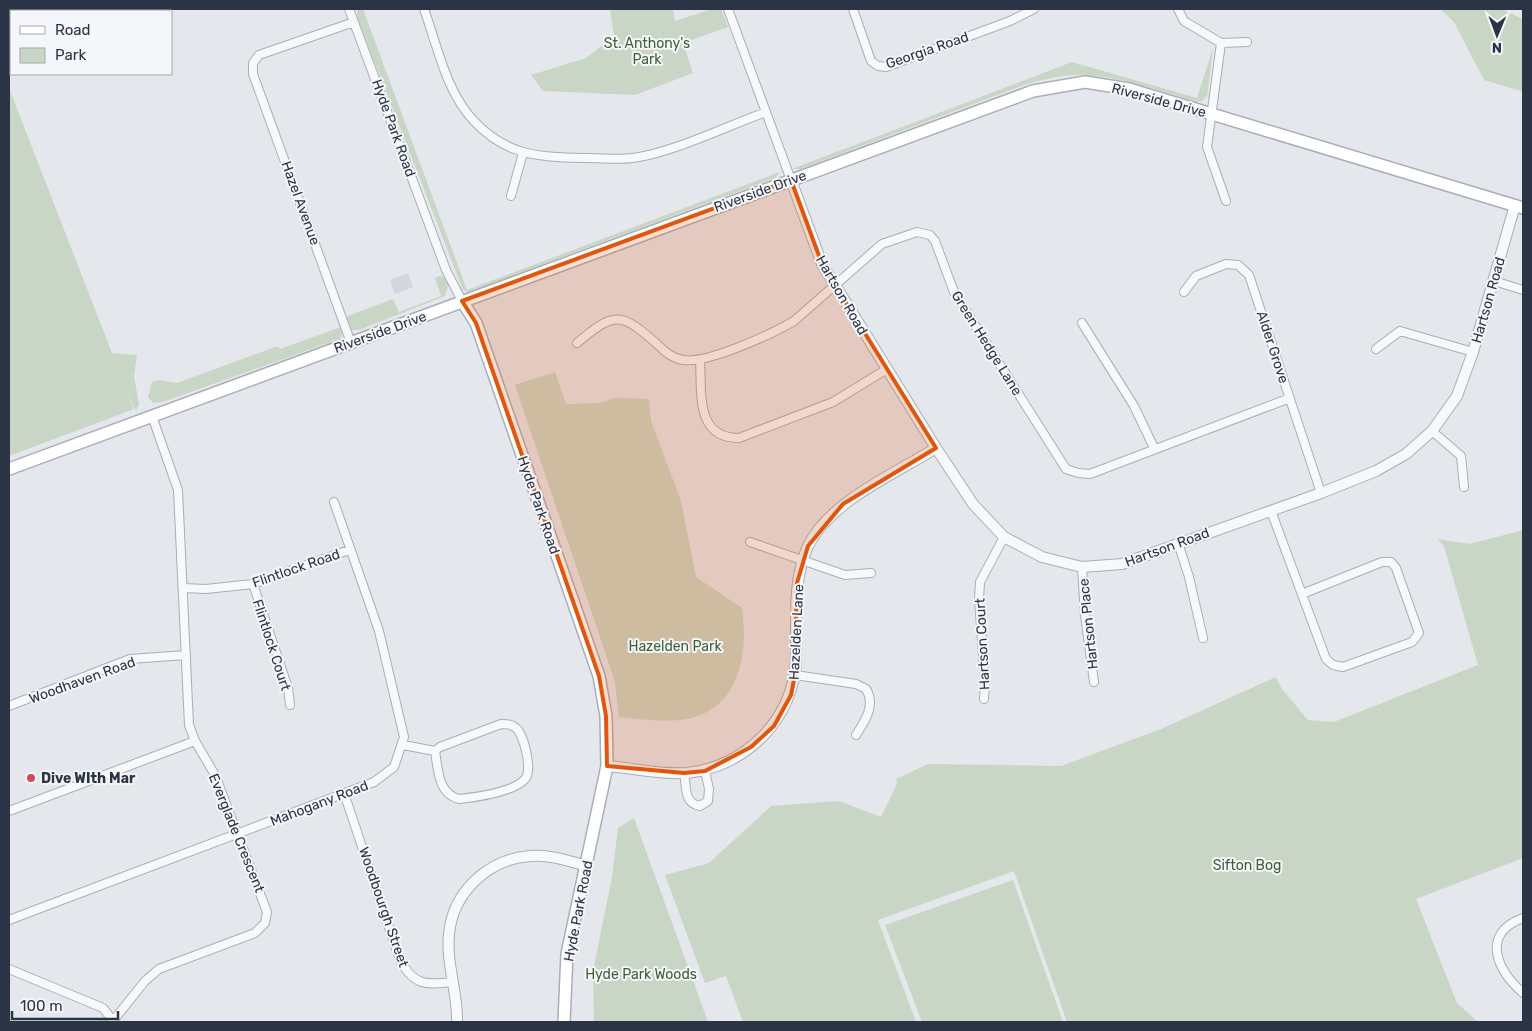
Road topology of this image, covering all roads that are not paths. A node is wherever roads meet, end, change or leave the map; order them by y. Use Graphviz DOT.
graph roads {
  1 [pos="349,9"];
  2 [pos="424,9"];
  3 [pos="728,9"];
  4 [pos="853,9"];
  5 [pos="1034,9"];
  6 [pos="1178,9"];
  7 [pos="354,22"];
  8 [pos="1246,42"];
  9 [pos="1221,43"];
  10 [pos="766,112"];
  11 [pos="1211,114"];
  12 [pos="523,153"];
  13 [pos="791,180"];
  14 [pos="511,196"];
  15 [pos="1226,201"];
  16 [pos="1519,207"];
  17 [pos="1494,281"];
  18 [pos="835,287"];
  19 [pos="1523,290"];
  20 [pos="1184,292"];
  21 [pos="462,301"];
  22 [pos="1082,324"];
  23 [pos="351,342"];
  24 [pos="577,343"];
  25 [pos="1376,349"];
  26 [pos="1473,352"];
  27 [pos="700,361"];
  28 [pos="887,370"];
  29 [pos="1290,398"];
  30 [pos="152,416"];
  31 [pos="1432,431"];
  32 [pos="936,448"];
  33 [pos="1154,448"];
  34 [pos="9,469"];
  35 [pos="1464,487"];
  36 [pos="1321,493"];
  37 [pos="334,502"];
  38 [pos="1271,511"];
  39 [pos="1004,536"];
  40 [pos="750,542"];
  41 [pos="1178,543"];
  42 [pos="349,550"];
  43 [pos="803,562"];
  44 [pos="1082,567"];
  45 [pos="872,573"];
  46 [pos="253,584"];
  47 [pos="184,588"];
  48 [pos="1302,594"];
  49 [pos="1202,638"];
  50 [pos="186,655"];
  51 [pos="795,675"];
  52 [pos="1094,682"];
  53 [pos="984,699"];
  54 [pos="290,705"];
  55 [pos="9,706"];
  56 [pos="856,735"];
  57 [pos="194,741"];
  58 [pos="403,745"];
  59 [pos="435,751"];
  60 [pos="607,766"];
  61 [pos="705,771"];
  62 [pos="684,773"];
  63 [pos="344,793"];
  64 [pos="9,811"];
  65 [pos="238,834"];
  66 [pos="587,866"];
  67 [pos="1523,918"];
  68 [pos="9,920"];
  69 [pos="9,970"];
  70 [pos="453,982"];
  71 [pos="1523,993"];
  72 [pos="113,1021"];
  73 [pos="457,1022"];
  74 [pos="564,1022"];
  1 -- 7 [label="street, Hyde Park Road"];
  2 -- 12 [label="street"];
  3 -- 10 [label="street, Hartson Road"];
  4 -- 5 [label="street, Georgia Road"];
  6 -- 9 [label="street"];
  7 -- 21 [label="street, Hyde Park Road"];
  7 -- 23 [label="street, Hazel Avenue"];
  8 -- 9 [label="street"];
  9 -- 11 [label="street"];
  10 -- 12 [label="street"];
  10 -- 13 [label="street, Hartson Road"];
  11 -- 13 [label="main road, Riverside Drive"];
  11 -- 15 [label="street"];
  11 -- 16 [label="main road, Riverside Drive"];
  12 -- 14 [label="street"];
  13 -- 18 [label="street, Hartson Road"];
  13 -- 21 [label="main road, Riverside Drive"];
  16 -- 17 [label="street, Hartson Road"];
  17 -- 19 [label="street"];
  17 -- 26 [label="street, Hartson Road"];
  18 -- 27 [label="street, Green Hedge Lane"];
  18 -- 28 [label="street, Hartson Road"];
  18 -- 33 [label="street, Green Hedge Lane"];
  20 -- 29 [label="street, Alder Grove"];
  21 -- 23 [label="main road, Riverside Drive"];
  21 -- 60 [label="main road, Hyde Park Road"];
  22 -- 33 [label="street"];
  23 -- 30 [label="main road, Riverside Drive"];
  24 -- 27 [label="street, Green Hedge Lane"];
  25 -- 26 [label="street"];
  26 -- 31 [label="street, Hartson Road"];
  27 -- 28 [label="street"];
  28 -- 32 [label="street, Hartson Road"];
  29 -- 33 [label="street, Green Hedge Lane"];
  29 -- 36 [label="street, Alder Grove"];
  30 -- 34 [label="main road, Riverside Drive"];
  30 -- 47 [label="street, Everglade Crescent"];
  31 -- 35 [label="street"];
  31 -- 36 [label="street, Hartson Road"];
  32 -- 39 [label="street, Hartson Road"];
  32 -- 43 [label="street, Hazelden Lane"];
  36 -- 38 [label="street, Hartson Road"];
  37 -- 42 [label="street, Mahogany Road"];
  38 -- 41 [label="street, Hartson Road"];
  38 -- 48 [label="street"];
  39 -- 44 [label="street, Hartson Road"];
  39 -- 53 [label="street, Hartson Court"];
  40 -- 43 [label="street"];
  41 -- 44 [label="street, Hartson Road"];
  41 -- 49 [label="street"];
  42 -- 46 [label="street, Flintlock Road"];
  42 -- 58 [label="street, Mahogany Road"];
  43 -- 45 [label="street"];
  43 -- 51 [label="street, Hazelden Lane"];
  44 -- 52 [label="street, Hartson Place"];
  46 -- 47 [label="street, Flintlock Road"];
  46 -- 54 [label="street, Flintlock Court"];
  47 -- 50 [label="street, Everglade Crescent"];
  48 -- 48 [label="street"];
  50 -- 55 [label="street, Woodhaven Road"];
  50 -- 57 [label="street, Everglade Crescent"];
  51 -- 56 [label="street"];
  51 -- 61 [label="street, Hazelden Lane"];
  57 -- 64 [label="street"];
  57 -- 65 [label="street, Everglade Crescent"];
  58 -- 59 [label="street"];
  58 -- 63 [label="street, Mahogany Road"];
  59 -- 59 [label="street"];
  60 -- 62 [label="street, Hazelden Lane"];
  60 -- 66 [label="main road, Hyde Park Road"];
  61 -- 62 [label="street, Hazelden Lane"];
  61 -- 62 [label="street"];
  63 -- 65 [label="street, Mahogany Road"];
  63 -- 70 [label="street, Woodbourgh Street"];
  65 -- 68 [label="street, Mahogany Road"];
  65 -- 72 [label="street, Everglade Crescent"];
  66 -- 70 [label="street"];
  66 -- 74 [label="main road, Hyde Park Road"];
  67 -- 71 [label="street"];
  69 -- 72 [label="street"];
  70 -- 73 [label="street"];
}
